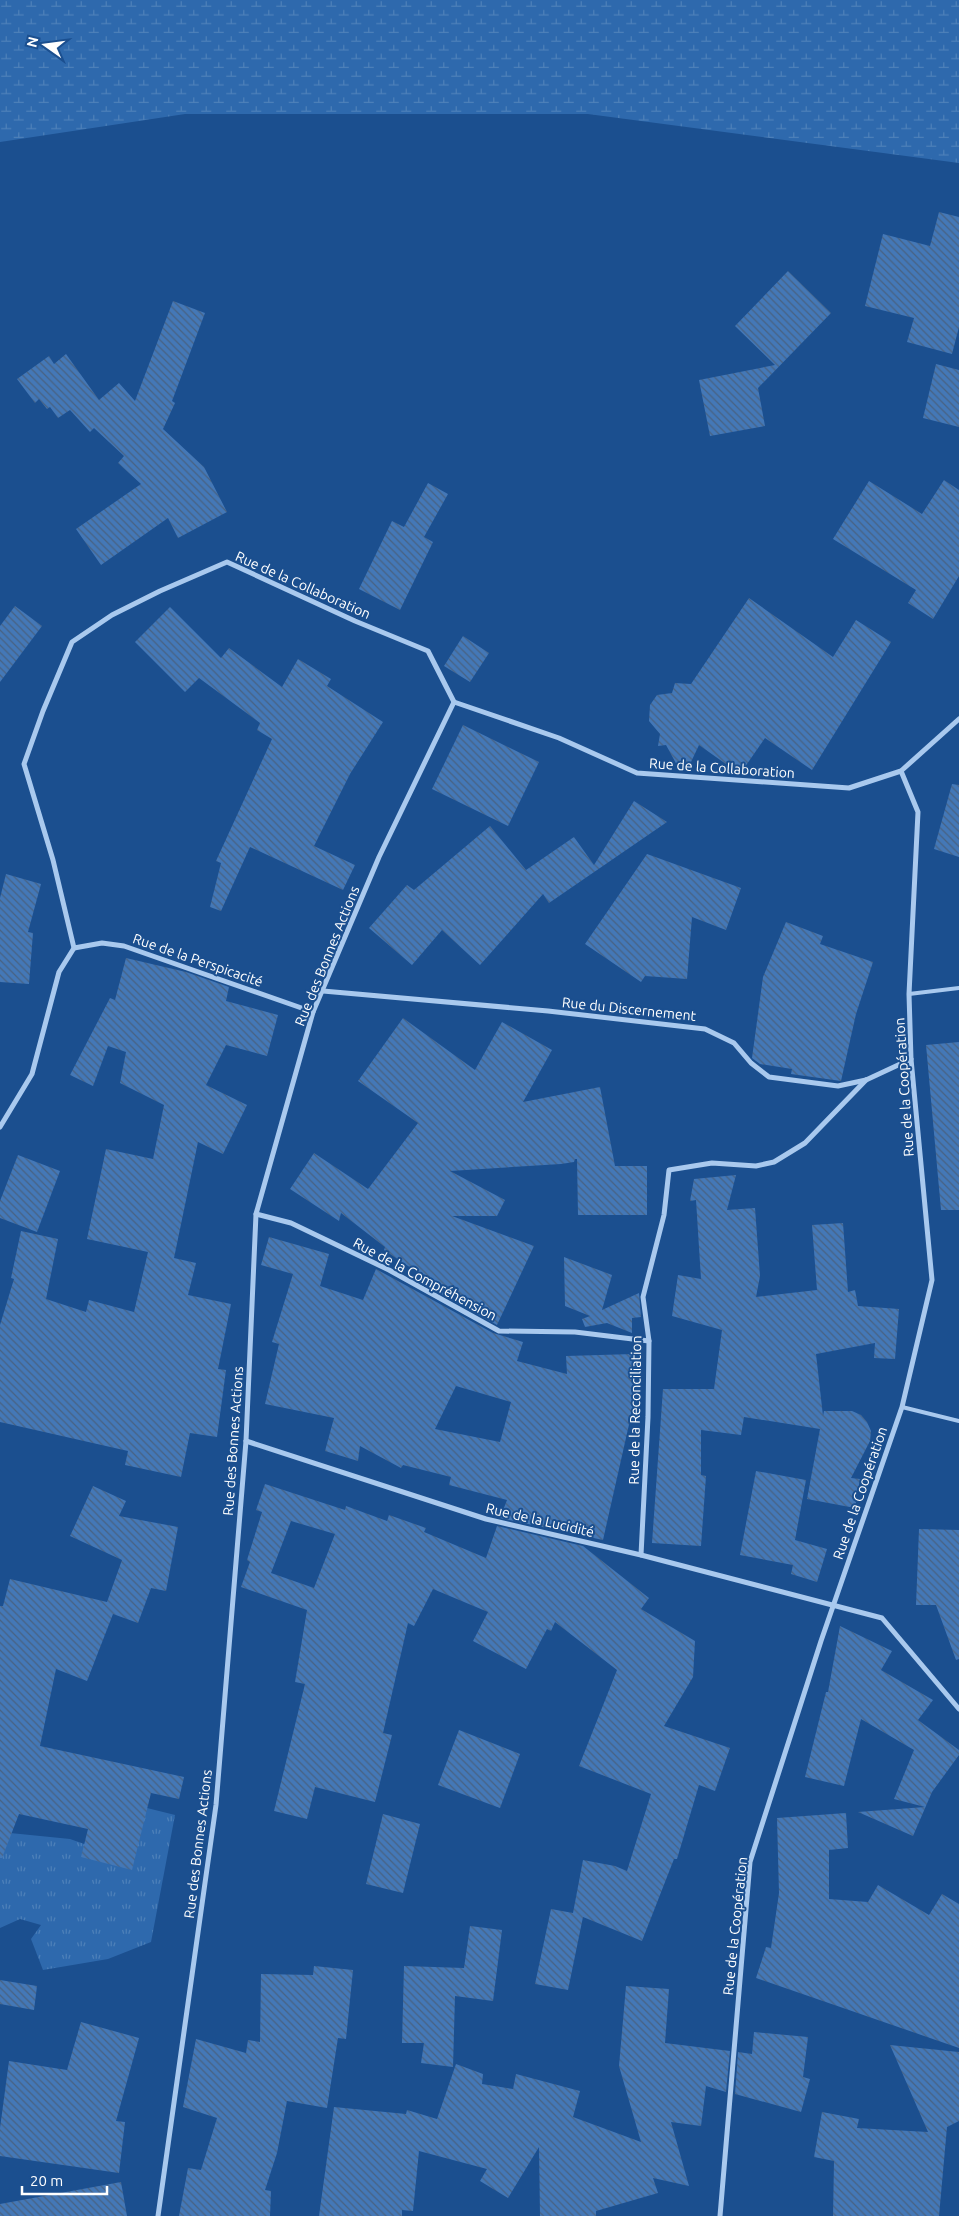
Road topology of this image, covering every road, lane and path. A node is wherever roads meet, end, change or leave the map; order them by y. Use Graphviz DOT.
graph roads {
  1 [pos="454,702"];
  2 [pos="959,719"];
  3 [pos="901,771"];
  4 [pos="74,948"];
  5 [pos="959,988"];
  6 [pos="322,990"];
  7 [pos="909,994"];
  8 [pos="313,1012"];
  9 [pos="911,1059"];
  10 [pos="866,1080"];
  11 [pos="0,1127"];
  12 [pos="256,1214"];
  13 [pos="649,1341"];
  14 [pos="902,1407"];
  15 [pos="959,1421"];
  16 [pos="246,1441"];
  17 [pos="641,1555"];
  18 [pos="833,1604"];
  19 [pos="959,1709"];
  20 [pos="158,2216"];
  21 [pos="720,2216"];
  1 -- 3 [label="street, Rue de la Collaboration"];
  1 -- 4 [label="street, Rue de la Collaboration"];
  1 -- 6 [label="street, Rue des Bonnes Actions"];
  2 -- 3 [label="street, Rue de la Collaboration"];
  3 -- 7 [label="street, Rue de la Coopération"];
  4 -- 8 [label="street, Rue de la Perspicacité"];
  4 -- 11 [label="street"];
  5 -- 7 [label="lane"];
  6 -- 8 [label="street, Rue des Bonnes Actions"];
  6 -- 10 [label="street, Rue du Discernement"];
  7 -- 9 [label="street, Rue de la Coopération"];
  8 -- 12 [label="street, Rue des Bonnes Actions"];
  9 -- 10 [label="street, Rue du Discernement"];
  9 -- 14 [label="street, Rue de la Coopération"];
  10 -- 13 [label="street, Rue de la Reconciliation"];
  12 -- 13 [label="street, Rue de la Compréhension"];
  12 -- 16 [label="street, Rue des Bonnes Actions"];
  13 -- 17 [label="street, Rue de la Reconciliation"];
  14 -- 15 [label="lane"];
  14 -- 18 [label="street, Rue de la Coopération"];
  16 -- 17 [label="street, Rue de la Lucidité"];
  16 -- 20 [label="street, Rue des Bonnes Actions"];
  17 -- 18 [label="street, Rue de la Lucidité"];
  18 -- 19 [label="street, Rue de la Lucidité"];
  18 -- 21 [label="street, Rue de la Coopération"];
}
